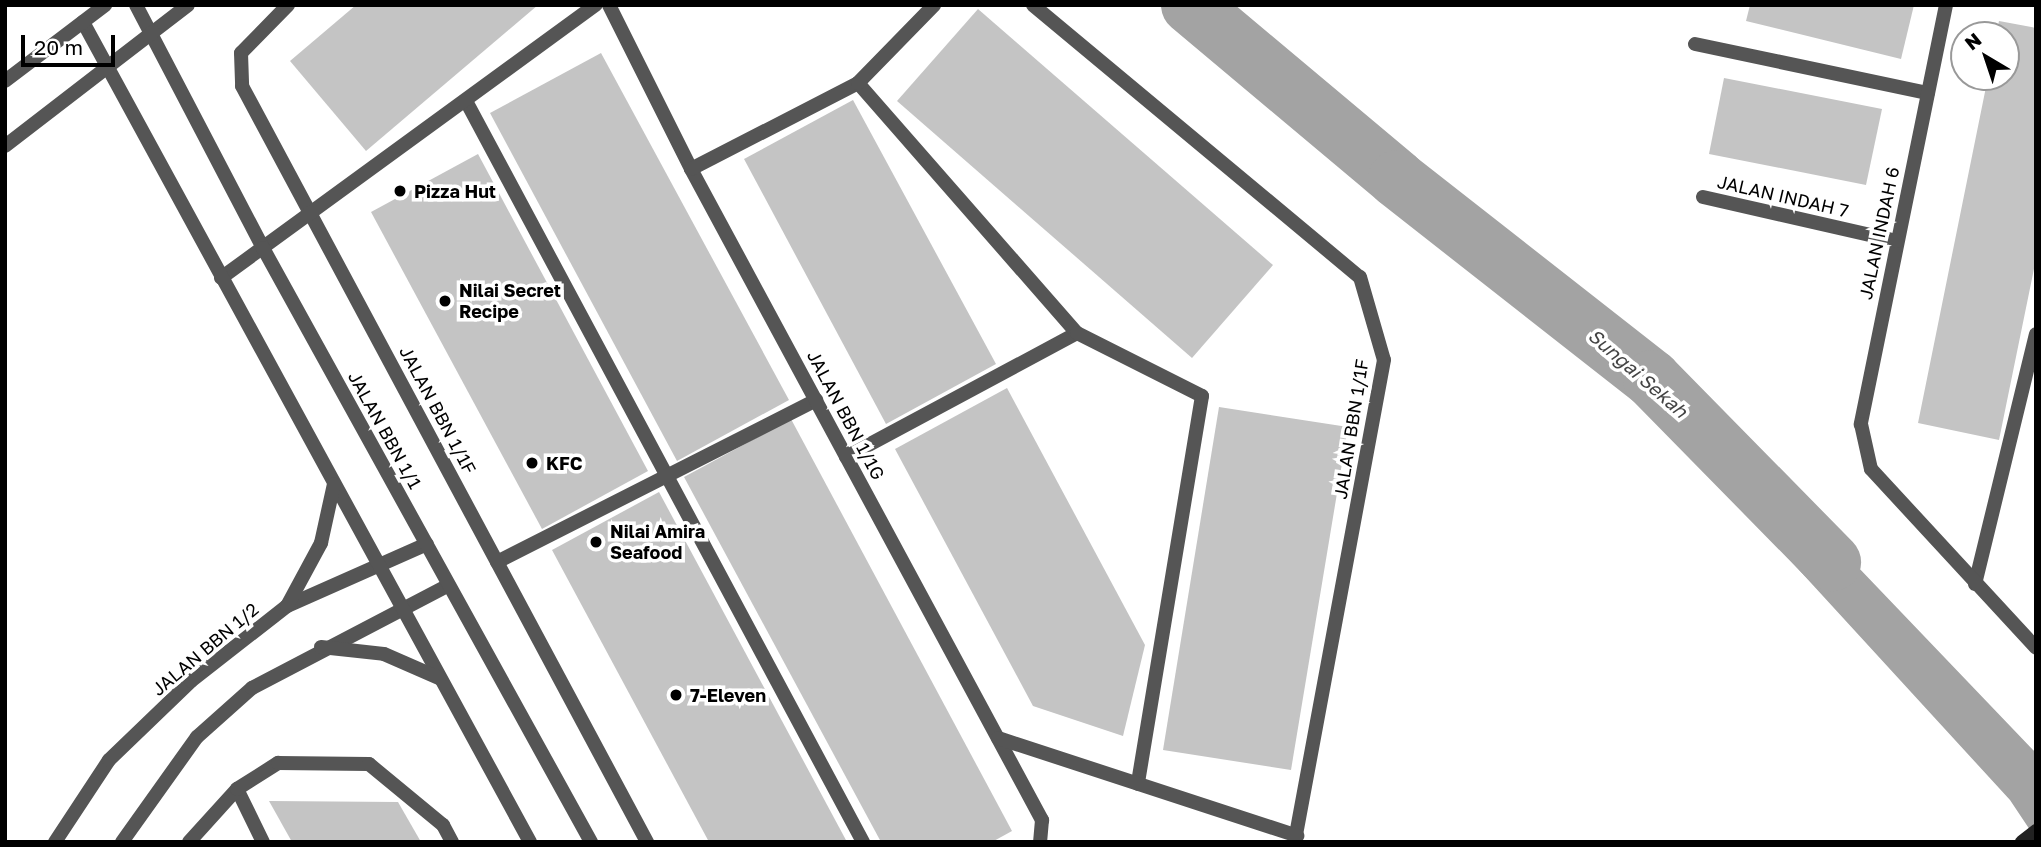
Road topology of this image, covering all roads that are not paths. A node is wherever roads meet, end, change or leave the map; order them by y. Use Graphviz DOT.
graph roads {
  1 [pos="105,5"];
  2 [pos="136,5"];
  3 [pos="188,5"];
  4 [pos="288,5"];
  5 [pos="596,5"];
  6 [pos="609,5"];
  7 [pos="934,5"];
  8 [pos="1032,5"];
  9 [pos="1946,5"];
  10 [pos="83,22"];
  11 [pos="153,32"];
  12 [pos="1695,44"];
  13 [pos="109,66"];
  14 [pos="5,81"];
  15 [pos="858,83"];
  16 [pos="1928,93"];
  17 [pos="466,101"];
  18 [pos="5,146"];
  19 [pos="691,169"];
  20 [pos="1703,197"];
  21 [pos="311,214"];
  22 [pos="1897,241"];
  23 [pos="263,248"];
  24 [pos="221,278"];
  25 [pos="1077,333"];
  26 [pos="2036,334"];
  27 [pos="816,400"];
  28 [pos="846,457"];
  29 [pos="669,473"];
  30 [pos="334,484"];
  31 [pos="427,544"];
  32 [pos="497,562"];
  33 [pos="383,564"];
  34 [pos="1975,584"];
  35 [pos="447,586"];
  36 [pos="287,606"];
  37 [pos="405,608"];
  38 [pos="321,648"];
  39 [pos="2036,648"];
  40 [pos="439,678"];
  41 [pos="998,738"];
  42 [pos="1138,784"];
  43 [pos="237,789"];
  44 [pos="2036,831"];
  45 [pos="1296,839"];
  46 [pos="645,841"];
  47 [pos="55,842"];
  48 [pos="122,842"];
  49 [pos="188,842"];
  50 [pos="263,842"];
  51 [pos="452,842"];
  52 [pos="530,842"];
  53 [pos="591,842"];
  54 [pos="863,842"];
  55 [pos="1041,842"];
  56 [pos="2022,842"];
  1 -- 10 [label="street"];
  2 -- 11 [label="street, JALAN BBN 1/1"];
  3 -- 11 [label="street"];
  4 -- 21 [label="street, JALAN BBN 1/1F"];
  5 -- 17 [label="street"];
  6 -- 19 [label="street, JALAN BBN 1/1G"];
  7 -- 15 [label="street"];
  8 -- 45 [label="street, JALAN BBN 1/1F"];
  9 -- 16 [label="street, JALAN INDAH 6"];
  10 -- 13 [label="street"];
  10 -- 14 [label="street"];
  11 -- 13 [label="street"];
  11 -- 23 [label="street, JALAN BBN 1/1"];
  12 -- 16 [label="street"];
  13 -- 18 [label="street"];
  13 -- 24 [label="street"];
  15 -- 19 [label="street"];
  15 -- 25 [label="street"];
  16 -- 22 [label="street, JALAN INDAH 6"];
  17 -- 21 [label="street"];
  17 -- 29 [label="street"];
  19 -- 27 [label="street, JALAN BBN 1/1G"];
  20 -- 22 [label="street, JALAN INDAH 7"];
  21 -- 23 [label="street"];
  21 -- 32 [label="street, JALAN BBN 1/1F"];
  22 -- 34 [label="street, JALAN INDAH 6"];
  23 -- 24 [label="street"];
  23 -- 31 [label="street, JALAN BBN 1/1"];
  24 -- 30 [label="street"];
  25 -- 28 [label="street"];
  25 -- 42 [label="street"];
  26 -- 34 [label="street"];
  27 -- 28 [label="street, JALAN BBN 1/1G"];
  27 -- 29 [label="street"];
  28 -- 41 [label="street, JALAN BBN 1/1G"];
  29 -- 32 [label="street"];
  29 -- 54 [label="street"];
  30 -- 33 [label="street"];
  30 -- 36 [label="street"];
  31 -- 33 [label="street, JALAN BBN 1/2"];
  31 -- 35 [label="street, JALAN BBN 1/1"];
  32 -- 46 [label="street, JALAN BBN 1/1F"];
  33 -- 36 [label="street, JALAN BBN 1/2"];
  33 -- 37 [label="street"];
  34 -- 39 [label="street"];
  35 -- 37 [label="street"];
  35 -- 53 [label="street, JALAN BBN 1/1"];
  36 -- 47 [label="street, JALAN BBN 1/2"];
  37 -- 38 [label="street"];
  37 -- 40 [label="street"];
  38 -- 40 [label="street"];
  38 -- 48 [label="street"];
  40 -- 52 [label="street"];
  41 -- 42 [label="street"];
  41 -- 55 [label="street, JALAN BBN 1/1G"];
  42 -- 45 [label="street"];
  43 -- 49 [label="street"];
  43 -- 50 [label="street"];
  43 -- 51 [label="street"];
  44 -- 56 [label="main road"];
}
